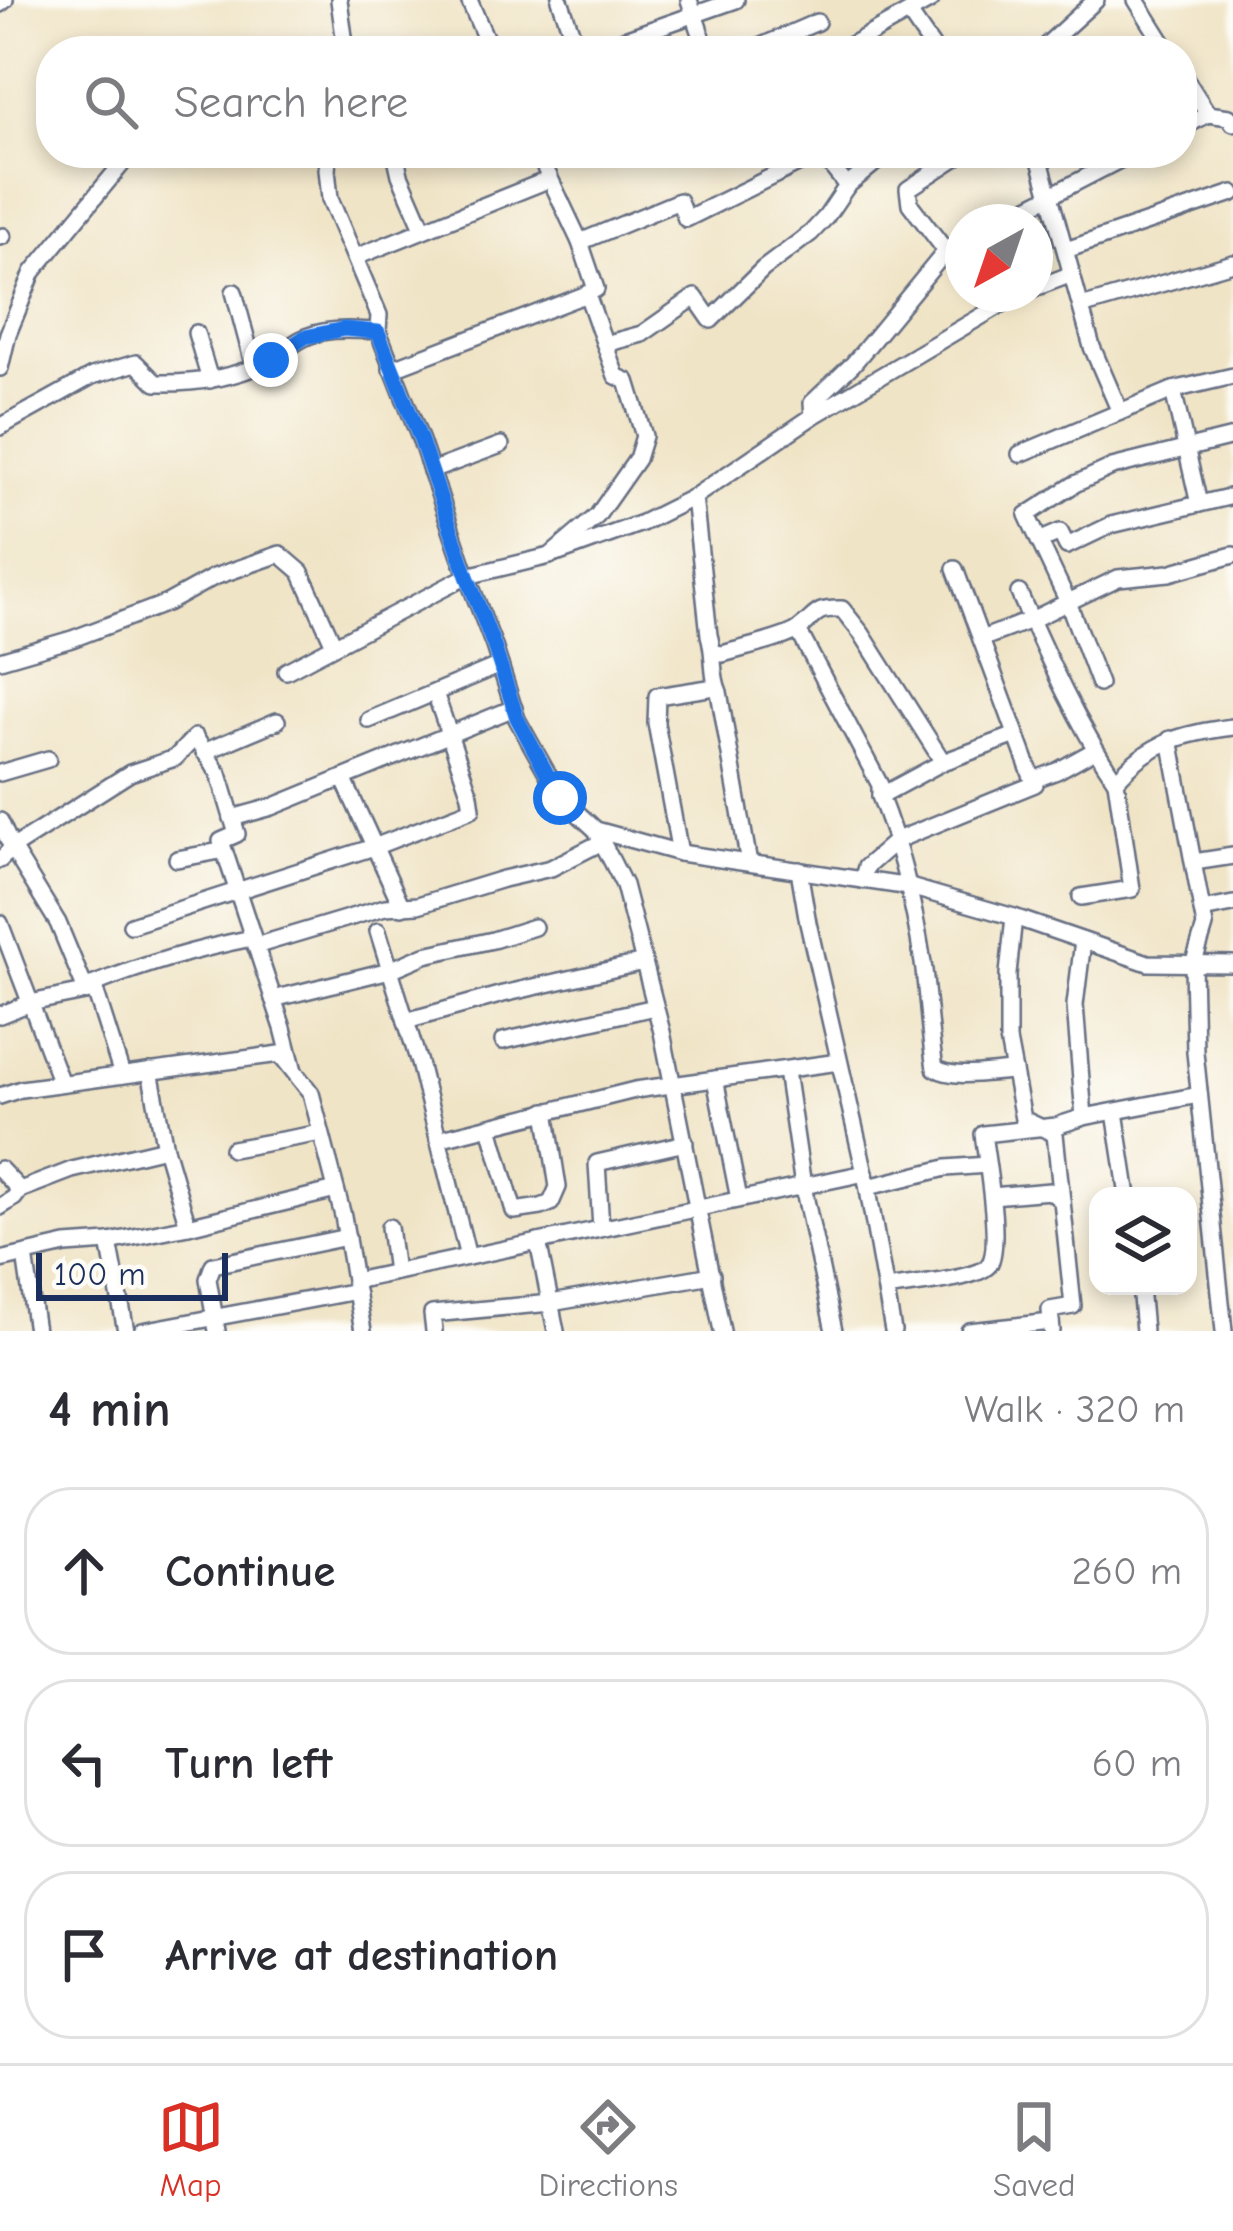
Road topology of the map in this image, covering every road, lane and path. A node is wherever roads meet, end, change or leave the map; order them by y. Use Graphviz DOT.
graph roads {
  1 [pos="339,0"];
  2 [pos="469,0"];
  3 [pos="560,0"];
  4 [pos="736,0"];
  5 [pos="931,0"];
  6 [pos="1136,0"];
  7 [pos="1088,2"];
  8 [pos="691,8"];
  9 [pos="909,14"];
  10 [pos="817,22"];
  11 [pos="344,36"];
  12 [pos="485,36"];
  13 [pos="573,36"];
  14 [pos="625,36"];
  15 [pos="785,36"];
  16 [pos="868,36"];
  17 [pos="924,36"];
  18 [pos="1057,36"];
  19 [pos="1159,36"];
  20 [pos="1197,97"];
  21 [pos="1208,114"];
  22 [pos="1232,117"];
  23 [pos="1197,120"];
  24 [pos="118,168"];
  25 [pos="327,168"];
  26 [pos="398,168"];
  27 [pos="545,168"];
  28 [pos="790,168"];
  29 [pos="833,168"];
  30 [pos="869,168"];
  31 [pos="940,168"];
  32 [pos="1044,168"];
  33 [pos="1103,168"];
  34 [pos="550,179"];
  35 [pos="848,186"];
  36 [pos="1233,193"];
  37 [pos="1050,194"];
  38 [pos="1032,204"];
  39 [pos="423,228"];
  40 [pos="580,242"];
  41 [pos="945,250"];
  42 [pos="1066,250"];
  43 [pos="945,252"];
  44 [pos="356,257"];
  45 [pos="1233,263"];
  46 [pos="1072,274"];
  47 [pos="1053,281"];
  48 [pos="234,292"];
  49 [pos="586,295"];
  50 [pos="1081,307"];
  51 [pos="989,312"];
  52 [pos="196,332"];
  53 [pos="378,332"];
  54 [pos="604,344"];
  55 [pos="254,367"];
  56 [pos="0,368"];
  57 [pos="391,369"];
  58 [pos="1233,376"];
  59 [pos="209,380"];
  60 [pos="1173,390"];
  61 [pos="1120,412"];
  62 [pos="813,416"];
  63 [pos="0,427"];
  64 [pos="1233,437"];
  65 [pos="501,445"];
  66 [pos="1186,448"];
  67 [pos="1020,454"];
  68 [pos="431,471"];
  69 [pos="1233,496"];
  70 [pos="694,497"];
  71 [pos="1199,504"];
  72 [pos="1040,541"];
  73 [pos="1233,555"];
  74 [pos="550,556"];
  75 [pos="955,568"];
  76 [pos="467,576"];
  77 [pos="1019,593"];
  78 [pos="1068,602"];
  79 [pos="1031,620"];
  80 [pos="798,630"];
  81 [pos="981,639"];
  82 [pos="334,645"];
  83 [pos="714,653"];
  84 [pos="0,660"];
  85 [pos="500,665"];
  86 [pos="286,670"];
  87 [pos="1100,683"];
  88 [pos="715,687"];
  89 [pos="435,693"];
  90 [pos="514,708"];
  91 [pos="370,720"];
  92 [pos="278,721"];
  93 [pos="1233,727"];
  94 [pos="449,735"];
  95 [pos="1016,735"];
  96 [pos="1170,739"];
  97 [pos="1095,750"];
  98 [pos="204,752"];
  99 [pos="48,759"];
  100 [pos="943,762"];
  101 [pos="0,773"];
  102 [pos="343,778"];
  103 [pos="1116,781"];
  104 [pos="1035,784"];
  105 [pos="880,796"];
  106 [pos="232,818"];
  107 [pos="0,821"];
  108 [pos="599,836"];
  109 [pos="897,840"];
  110 [pos="374,848"];
  111 [pos="225,853"];
  112 [pos="680,853"];
  113 [pos="6,854"];
  114 [pos="1233,856"];
  115 [pos="177,859"];
  116 [pos="1194,862"];
  117 [pos="749,863"];
  118 [pos="799,870"];
  119 [pos="862,880"];
  120 [pos="910,886"];
  121 [pos="237,892"];
  122 [pos="1081,897"];
  123 [pos="1233,904"];
  124 [pos="402,907"];
  125 [pos="1202,910"];
  126 [pos="1013,917"];
  127 [pos="0,922"];
  128 [pos="131,925"];
  129 [pos="534,927"];
  130 [pos="378,931"];
  131 [pos="1084,941"];
  132 [pos="254,942"];
  133 [pos="644,962"];
  134 [pos="1193,964"];
  135 [pos="1233,964"];
  136 [pos="390,970"];
  137 [pos="94,987"];
  138 [pos="273,999"];
  139 [pos="30,1003"];
  140 [pos="655,1007"];
  141 [pos="0,1015"];
  142 [pos="406,1021"];
  143 [pos="502,1041"];
  144 [pos="839,1062"];
  145 [pos="151,1071"];
  146 [pos="786,1071"];
  147 [pos="1014,1071"];
  148 [pos="294,1072"];
  149 [pos="122,1075"];
  150 [pos="715,1079"];
  151 [pos="61,1083"];
  152 [pos="673,1084"];
  153 [pos="1199,1095"];
  154 [pos="0,1096"];
  155 [pos="546,1111"];
  156 [pos="1115,1112"];
  157 [pos="1084,1117"];
  158 [pos="490,1127"];
  159 [pos="1042,1128"];
  160 [pos="321,1133"];
  161 [pos="438,1139"];
  162 [pos="685,1143"];
  163 [pos="165,1148"];
  164 [pos="232,1148"];
  165 [pos="987,1165"];
  166 [pos="0,1169"];
  167 [pos="866,1180"];
  168 [pos="803,1186"];
  169 [pos="1127,1187"];
  170 [pos="20,1190"];
  171 [pos="336,1190"];
  172 [pos="992,1196"];
  173 [pos="739,1199"];
  174 [pos="1062,1202"];
  175 [pos="0,1207"];
  176 [pos="699,1207"];
  177 [pos="188,1226"];
  178 [pos="389,1227"];
  179 [pos="601,1228"];
  180 [pos="346,1237"];
  181 [pos="110,1242"];
  182 [pos="538,1242"];
  183 [pos="26,1255"];
  184 [pos="468,1257"];
  185 [pos="0,1261"];
  186 [pos="395,1272"];
  187 [pos="712,1275"];
  188 [pos="356,1288"];
  189 [pos="886,1288"];
  190 [pos="1141,1295"];
  191 [pos="551,1303"];
  192 [pos="216,1324"];
  193 [pos="1051,1327"];
  194 [pos="36,1331"];
  195 [pos="126,1331"];
  196 [pos="142,1331"];
  197 [pos="363,1331"];
  198 [pos="434,1331"];
  199 [pos="556,1331"];
  200 [pos="722,1331"];
  201 [pos="835,1331"];
  202 [pos="893,1331"];
  203 [pos="969,1331"];
  204 [pos="1144,1331"];
  205 [pos="1225,1331"];
  1 -- 11 [label="street"];
  2 -- 12 [label="street"];
  3 -- 13 [label="street"];
  4 -- 8 [label="street"];
  5 -- 9 [label="street"];
  6 -- 19 [label="street"];
  7 -- 18 [label="street"];
  8 -- 14 [label="street"];
  9 -- 16 [label="street"];
  9 -- 17 [label="street"];
  10 -- 15 [label="street"];
  20 -- 21 [label="street"];
  21 -- 22 [label="street"];
  21 -- 23 [label="street"];
  24 -- 56 [label="street"];
  25 -- 44 [label="street"];
  26 -- 39 [label="street"];
  27 -- 34 [label="street"];
  28 -- 40 [label="street"];
  29 -- 35 [label="street"];
  30 -- 35 [label="street"];
  31 -- 41 [label="street"];
  32 -- 37 [label="street"];
  33 -- 37 [label="street"];
  34 -- 39 [label="street"];
  34 -- 40 [label="street"];
  35 -- 54 [label="street"];
  36 -- 42 [label="street"];
  37 -- 38 [label="street"];
  37 -- 42 [label="street"];
  39 -- 44 [label="street"];
  40 -- 49 [label="street"];
  42 -- 46 [label="street"];
  43 -- 62 [label="street"];
  44 -- 53 [label="street"];
  45 -- 50 [label="street"];
  46 -- 47 [label="street"];
  46 -- 50 [label="street"];
  48 -- 55 [label="street"];
  49 -- 54 [label="street"];
  49 -- 57 [label="street"];
  50 -- 61 [label="street"];
  51 -- 62 [label="street"];
  52 -- 59 [label="street"];
  53 -- 55 [label="street"];
  53 -- 57 [label="street"];
  54 -- 74 [label="street"];
  55 -- 59 [label="street"];
  57 -- 68 [label="street"];
  58 -- 60 [label="street"];
  59 -- 63 [label="street"];
  60 -- 61 [label="street"];
  60 -- 66 [label="street"];
  61 -- 67 [label="street"];
  62 -- 70 [label="street"];
  64 -- 66 [label="street"];
  65 -- 68 [label="street"];
  66 -- 71 [label="street"];
  66 -- 72 [label="street"];
  68 -- 76 [label="street"];
  69 -- 71 [label="street"];
  70 -- 74 [label="street"];
  70 -- 83 [label="street"];
  71 -- 72 [label="street"];
  72 -- 78 [label="street"];
  73 -- 78 [label="street"];
  74 -- 76 [label="street"];
  75 -- 81 [label="street"];
  76 -- 82 [label="street"];
  76 -- 85 [label="street"];
  77 -- 79 [label="street"];
  78 -- 79 [label="street"];
  78 -- 87 [label="street"];
  79 -- 81 [label="street"];
  79 -- 97 [label="street"];
  80 -- 83 [label="street"];
  80 -- 100 [label="street"];
  80 -- 105 [label="street"];
  81 -- 95 [label="street"];
  82 -- 84 [label="street"];
  82 -- 86 [label="street"];
  83 -- 88 [label="street"];
  85 -- 89 [label="street"];
  85 -- 90 [label="street"];
  88 -- 112 [label="street"];
  88 -- 117 [label="street"];
  89 -- 91 [label="street"];
  89 -- 94 [label="street"];
  90 -- 94 [label="street"];
  90 -- 108 [label="street"];
  92 -- 98 [label="street"];
  93 -- 96 [label="street"];
  94 -- 102 [label="street"];
  94 -- 110 [label="street"];
  95 -- 97 [label="street"];
  95 -- 100 [label="street"];
  96 -- 103 [label="street"];
  96 -- 116 [label="street"];
  97 -- 103 [label="street"];
  98 -- 106 [label="street"];
  98 -- 113 [label="street"];
  99 -- 101 [label="street"];
  100 -- 105 [label="street"];
  102 -- 106 [label="street"];
  102 -- 110 [label="street"];
  103 -- 122 [label="street"];
  104 -- 109 [label="street"];
  105 -- 109 [label="street"];
  106 -- 111 [label="street"];
  107 -- 113 [label="street"];
  108 -- 112 [label="street"];
  108 -- 124 [label="street"];
  108 -- 133 [label="street"];
  109 -- 119 [label="street"];
  109 -- 120 [label="street"];
  110 -- 121 [label="street"];
  110 -- 124 [label="street"];
  111 -- 115 [label="street"];
  111 -- 121 [label="street"];
  112 -- 117 [label="street"];
  113 -- 137 [label="street"];
  114 -- 116 [label="street"];
  116 -- 125 [label="street"];
  117 -- 118 [label="street"];
  118 -- 119 [label="street"];
  118 -- 144 [label="street"];
  119 -- 120 [label="street"];
  120 -- 126 [label="street"];
  120 -- 147 [label="street"];
  121 -- 128 [label="street"];
  121 -- 132 [label="street"];
  123 -- 125 [label="street"];
  124 -- 132 [label="street"];
  125 -- 134 [label="street"];
  126 -- 131 [label="street"];
  126 -- 147 [label="street"];
  127 -- 139 [label="street"];
  129 -- 136 [label="street"];
  130 -- 136 [label="street"];
  131 -- 134 [label="street"];
  131 -- 157 [label="street"];
  132 -- 137 [label="street"];
  132 -- 138 [label="street"];
  133 -- 140 [label="street"];
  133 -- 142 [label="street"];
  134 -- 135 [label="street"];
  134 -- 153 [label="street"];
  136 -- 138 [label="street"];
  136 -- 142 [label="street"];
  137 -- 139 [label="street"];
  137 -- 149 [label="street"];
  138 -- 148 [label="street"];
  139 -- 141 [label="street"];
  139 -- 151 [label="street"];
  140 -- 143 [label="street"];
  140 -- 152 [label="street"];
  142 -- 161 [label="street"];
  144 -- 146 [label="street"];
  144 -- 167 [label="street"];
  145 -- 148 [label="street"];
  145 -- 149 [label="street"];
  145 -- 163 [label="street"];
  146 -- 150 [label="street"];
  146 -- 168 [label="street"];
  147 -- 159 [label="street"];
  148 -- 160 [label="street"];
  149 -- 151 [label="street"];
  150 -- 152 [label="street"];
  150 -- 173 [label="street"];
  151 -- 154 [label="street"];
  152 -- 155 [label="street"];
  152 -- 162 [label="street"];
  153 -- 156 [label="street"];
  153 -- 205 [label="street"];
  155 -- 158 [label="street"];
  155 -- 158 [label="street"];
  156 -- 157 [label="street"];
  156 -- 169 [label="street"];
  157 -- 159 [label="street"];
  158 -- 161 [label="street"];
  159 -- 165 [label="street"];
  159 -- 174 [label="street"];
  160 -- 164 [label="street"];
  160 -- 171 [label="street"];
  161 -- 184 [label="street"];
  162 -- 176 [label="street"];
  162 -- 179 [label="street"];
  163 -- 170 [label="street"];
  163 -- 177 [label="street"];
  165 -- 167 [label="street"];
  165 -- 172 [label="street"];
  166 -- 170 [label="street"];
  167 -- 168 [label="street"];
  167 -- 189 [label="street"];
  168 -- 173 [label="street"];
  168 -- 201 [label="street"];
  170 -- 175 [label="street"];
  171 -- 177 [label="street"];
  171 -- 180 [label="street"];
  172 -- 174 [label="street"];
  172 -- 189 [label="street"];
  173 -- 176 [label="street"];
  174 -- 193 [label="street"];
  176 -- 179 [label="street"];
  176 -- 187 [label="street"];
  177 -- 181 [label="street"];
  178 -- 186 [label="street"];
  179 -- 182 [label="street"];
  180 -- 188 [label="street"];
  180 -- 192 [label="street"];
  181 -- 183 [label="street"];
  181 -- 195 [label="street"];
  182 -- 184 [label="street"];
  182 -- 191 [label="street"];
  183 -- 185 [label="street"];
  183 -- 194 [label="street"];
  184 -- 186 [label="street"];
  186 -- 188 [label="street"];
  187 -- 191 [label="street"];
  187 -- 200 [label="street"];
  188 -- 192 [label="street"];
  188 -- 197 [label="street"];
  189 -- 202 [label="street"];
  190 -- 204 [label="street"];
  191 -- 198 [label="street"];
  191 -- 199 [label="street"];
  192 -- 196 [label="street"];
  193 -- 203 [label="street"];
}
